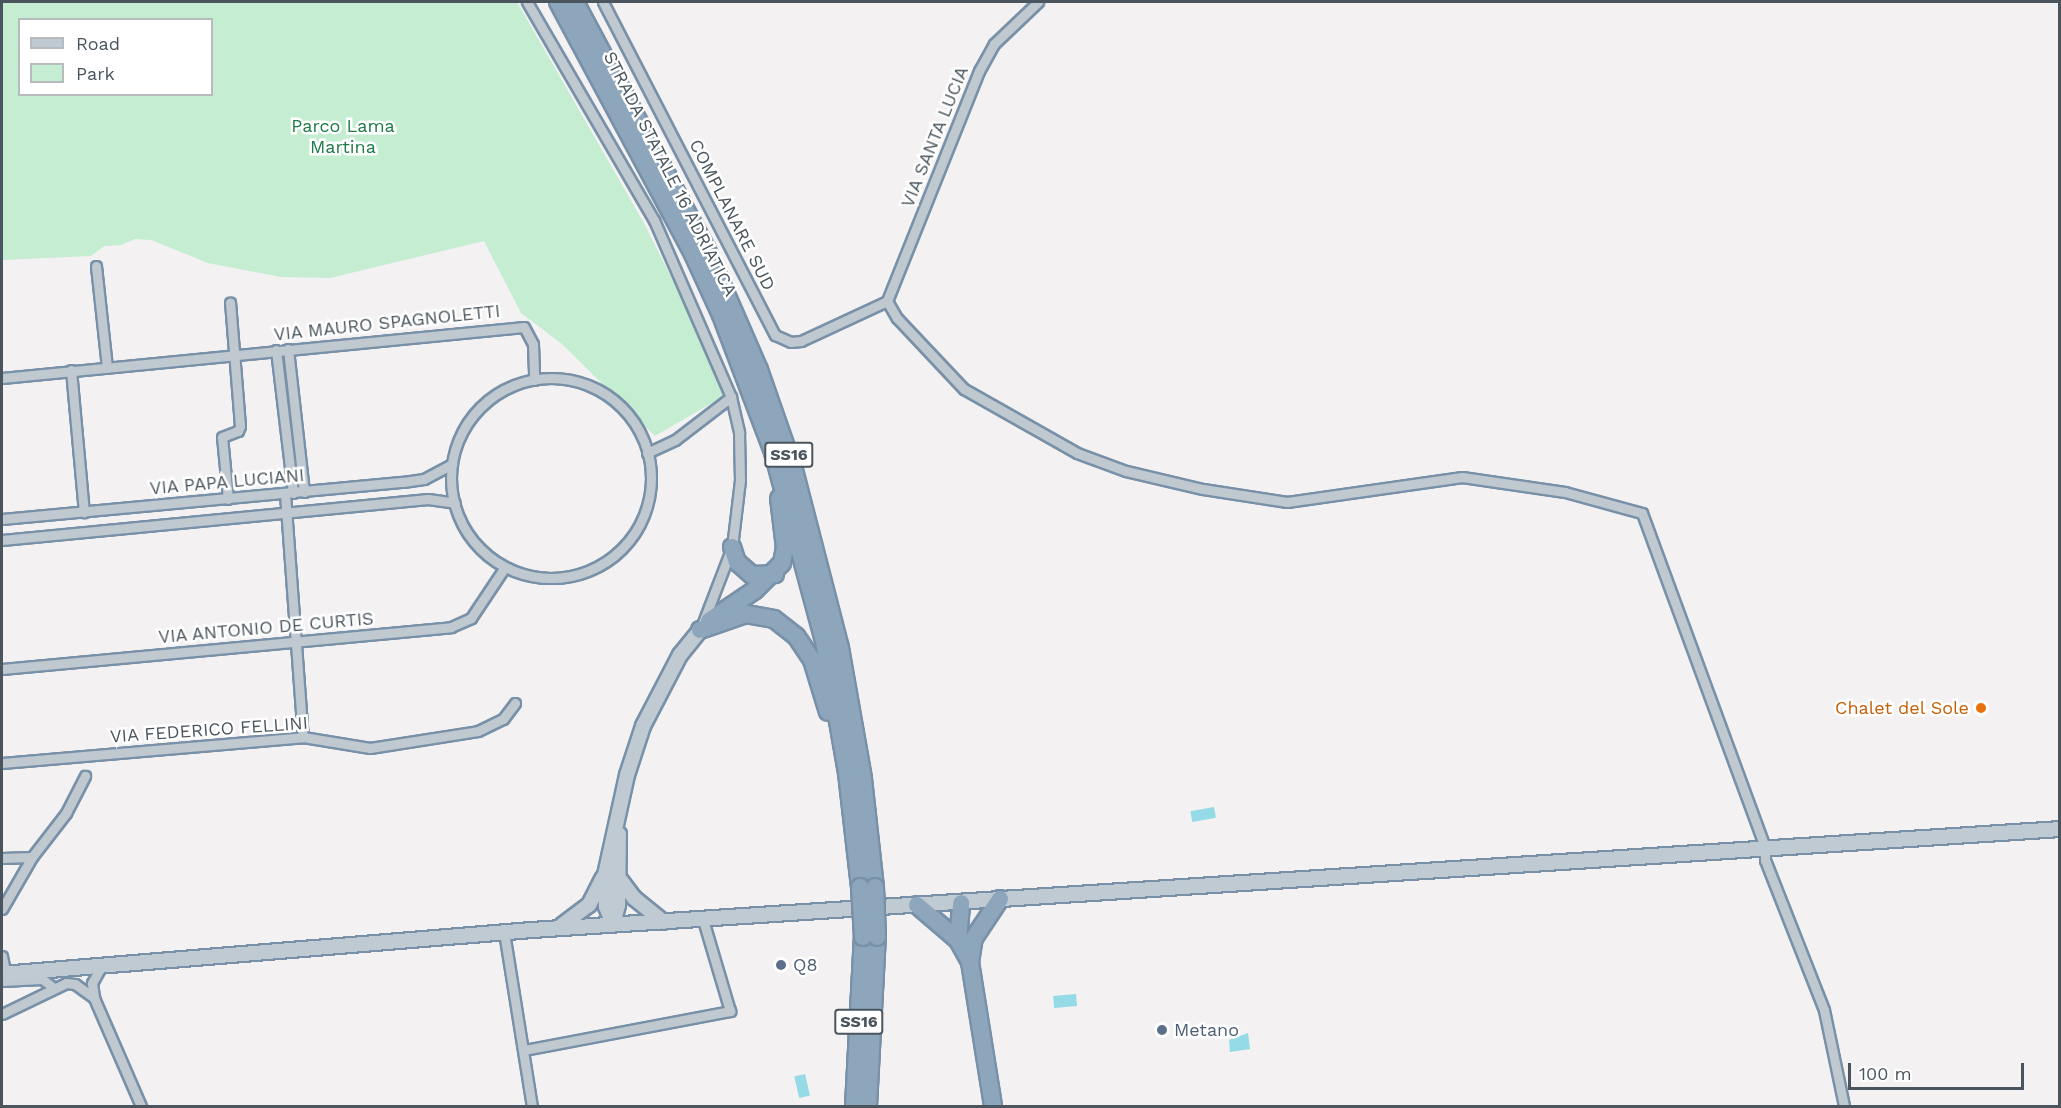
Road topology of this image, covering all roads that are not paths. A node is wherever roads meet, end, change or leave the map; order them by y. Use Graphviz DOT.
graph roads {
  1 [pos="527,2"];
  2 [pos="558,2"];
  3 [pos="575,2"];
  4 [pos="603,2"];
  5 [pos="1038,2"];
  6 [pos="96,266"];
  7 [pos="886,301"];
  8 [pos="230,302"];
  9 [pos="288,349"];
  10 [pos="276,350"];
  11 [pos="233,354"];
  12 [pos="107,366"];
  13 [pos="71,370"];
  14 [pos="2,378"];
  15 [pos="534,380"];
  16 [pos="731,397"];
  17 [pos="772,452"];
  18 [pos="647,453"];
  19 [pos="452,464"];
  20 [pos="304,492"];
  21 [pos="289,494"];
  22 [pos="228,499"];
  23 [pos="454,504"];
  24 [pos="112,509"];
  25 [pos="84,512"];
  26 [pos="287,513"];
  27 [pos="2,519"];
  28 [pos="113,530"];
  29 [pos="2,540"];
  30 [pos="732,547"];
  31 [pos="506,567"];
  32 [pos="775,574"];
  33 [pos="700,630"];
  34 [pos="296,640"];
  35 [pos="2,669"];
  36 [pos="515,703"];
  37 [pos="303,737"];
  38 [pos="2,764"];
  39 [pos="846,773"];
  40 [pos="86,776"];
  41 [pos="2060,829"];
  42 [pos="1765,848"];
  43 [pos="32,857"];
  44 [pos="2,858"];
  45 [pos="612,877"];
  46 [pos="868,887"];
  47 [pos="1000,899"];
  48 [pos="962,903"];
  49 [pos="917,906"];
  50 [pos="2,909"];
  51 [pos="703,920"];
  52 [pos="664,922"];
  53 [pos="613,924"];
  54 [pos="557,928"];
  55 [pos="504,932"];
  56 [pos="870,937"];
  57 [pos="966,939"];
  58 [pos="2,956"];
  59 [pos="102,965"];
  60 [pos="2,975"];
  61 [pos="54,988"];
  62 [pos="94,998"];
  63 [pos="2,1014"];
  64 [pos="873,1040"];
  65 [pos="524,1050"];
  66 [pos="141,1107"];
  67 [pos="532,1107"];
  68 [pos="854,1107"];
  69 [pos="868,1107"];
  70 [pos="873,1107"];
  71 [pos="993,1107"];
  72 [pos="1844,1107"];
  1 -- 16 [label="street"];
  2 -- 17 [label="highway, STRADA STATALE 16 ADRIATICA / SS16"];
  3 -- 46 [label="highway, STRADA STATALE 16 ADRIATICA / SS16"];
  4 -- 7 [label="street, COMPLANARE SUD"];
  5 -- 7 [label="street, VIA SANTA LUCIA"];
  6 -- 12 [label="street"];
  7 -- 42 [label="street"];
  8 -- 11 [label="street"];
  9 -- 10 [label="street, VIA MAURO SPAGNOLETTI"];
  9 -- 15 [label="street, VIA MAURO SPAGNOLETTI"];
  9 -- 20 [label="street"];
  10 -- 11 [label="street, VIA MAURO SPAGNOLETTI"];
  10 -- 21 [label="street"];
  11 -- 12 [label="street, VIA MAURO SPAGNOLETTI"];
  11 -- 22 [label="street"];
  12 -- 13 [label="street, VIA MAURO SPAGNOLETTI"];
  13 -- 14 [label="street, VIA MAURO SPAGNOLETTI"];
  13 -- 25 [label="street"];
  15 -- 18 [label="street"];
  15 -- 19 [label="street"];
  16 -- 18 [label="street"];
  16 -- 30 [label="street"];
  17 -- 32 [label="highway"];
  17 -- 39 [label="highway, STRADA STATALE 16 ADRIATICA / SS16"];
  18 -- 31 [label="street"];
  19 -- 20 [label="street, VIA PAPA LUCIANI"];
  19 -- 23 [label="street"];
  20 -- 21 [label="street, VIA PAPA LUCIANI"];
  21 -- 22 [label="street, VIA PAPA LUCIANI"];
  21 -- 26 [label="street"];
  22 -- 24 [label="street, VIA PAPA LUCIANI"];
  23 -- 26 [label="street, VIA PAPA LUCIANI"];
  23 -- 31 [label="street"];
  24 -- 25 [label="street, VIA PAPA LUCIANI"];
  24 -- 28 [label="street"];
  25 -- 27 [label="street, VIA PAPA LUCIANI"];
  26 -- 28 [label="street, VIA PAPA LUCIANI"];
  26 -- 34 [label="street"];
  28 -- 29 [label="street, VIA PAPA LUCIANI"];
  30 -- 32 [label="highway"];
  30 -- 33 [label="street"];
  31 -- 34 [label="street, VIA ANTONIO DE CURTIS"];
  32 -- 33 [label="highway"];
  33 -- 39 [label="highway"];
  33 -- 45 [label="main road"];
  34 -- 35 [label="street, VIA ANTONIO DE CURTIS"];
  34 -- 37 [label="street"];
  36 -- 37 [label="street, VIA FEDERICO FELLINI"];
  37 -- 38 [label="street, VIA FEDERICO FELLINI"];
  39 -- 46 [label="highway, STRADA STATALE 16 ADRIATICA / SS16"];
  40 -- 43 [label="street"];
  41 -- 42 [label="main road"];
  42 -- 47 [label="main road"];
  42 -- 72 [label="street"];
  43 -- 44 [label="street"];
  43 -- 50 [label="street"];
  45 -- 52 [label="main road"];
  45 -- 53 [label="main road"];
  45 -- 54 [label="main road"];
  46 -- 56 [label="highway, STRADA STATALE 16 ADRIATICA / SS16, bridge"];
  47 -- 48 [label="main road"];
  47 -- 57 [label="highway"];
  48 -- 49 [label="main road"];
  48 -- 57 [label="highway"];
  49 -- 51 [label="main road"];
  49 -- 57 [label="highway"];
  51 -- 52 [label="main road"];
  51 -- 65 [label="street"];
  52 -- 53 [label="main road"];
  53 -- 54 [label="main road"];
  54 -- 55 [label="main road"];
  55 -- 59 [label="main road"];
  55 -- 65 [label="street"];
  56 -- 64 [label="highway, STRADA STATALE 16 ADRIATICA / SS16"];
  56 -- 68 [label="highway, STRADA STATALE 16 ADRIATICA / SS16"];
  57 -- 71 [label="highway"];
  58 -- 60 [label="street"];
  59 -- 60 [label="main road"];
  59 -- 62 [label="street"];
  60 -- 61 [label="street"];
  61 -- 62 [label="street"];
  61 -- 63 [label="street"];
  62 -- 66 [label="street"];
  64 -- 69 [label="highway, STRADA STATALE 16 ADRIATICA / SS16"];
  64 -- 70 [label="highway"];
  65 -- 67 [label="street"];
}
